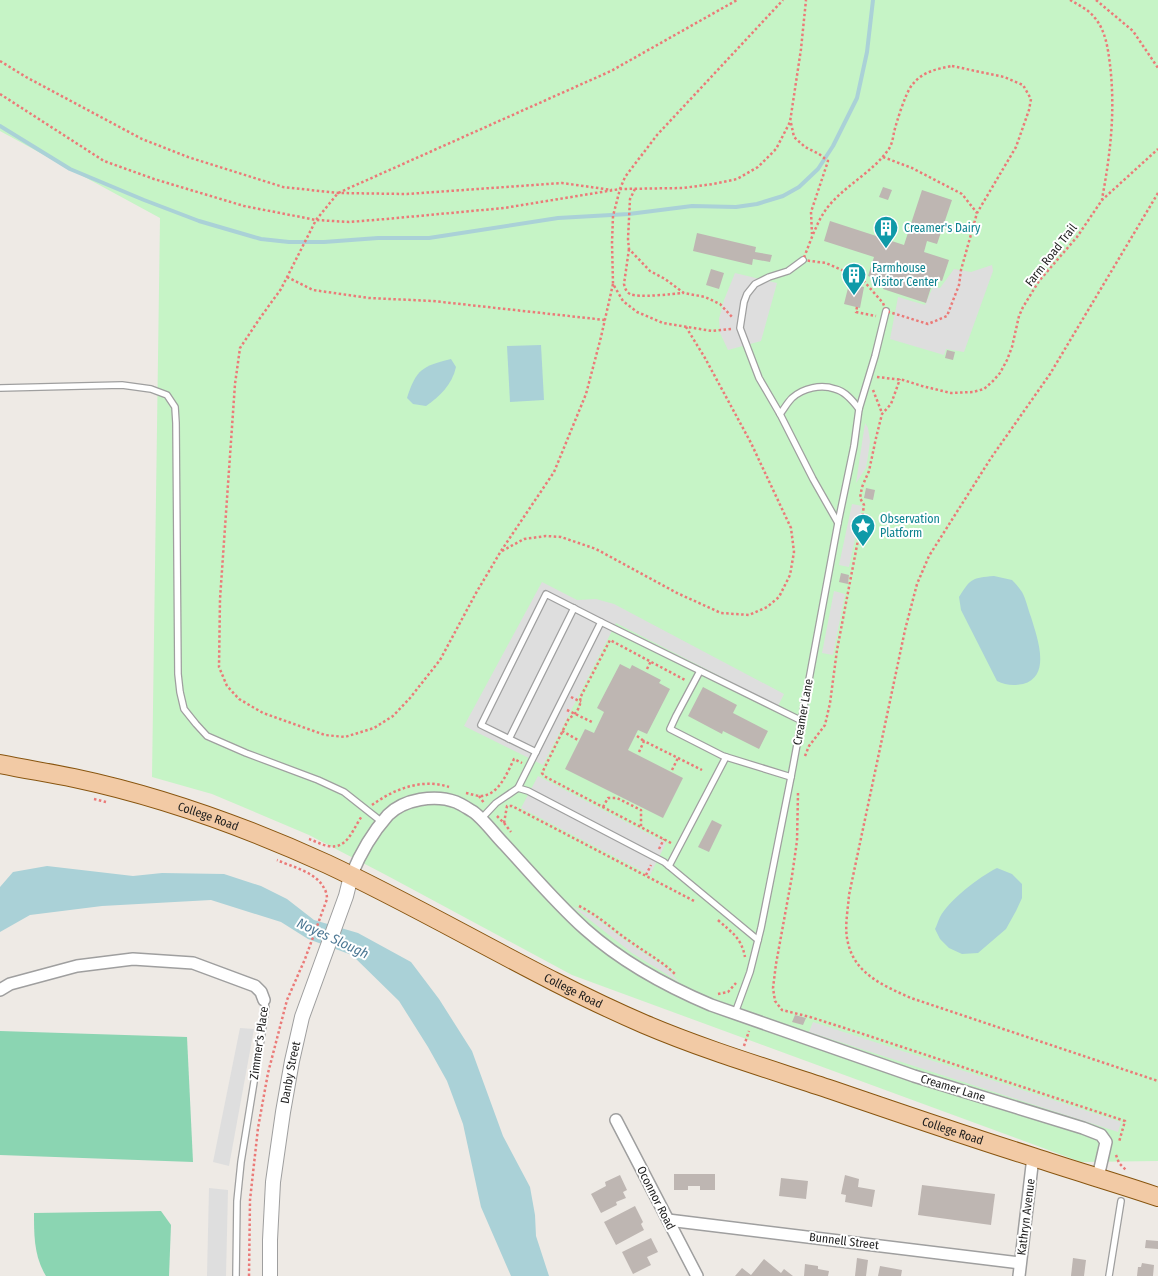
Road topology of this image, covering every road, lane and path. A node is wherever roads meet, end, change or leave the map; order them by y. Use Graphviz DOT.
graph roads {
  1 [pos="737,0"];
  2 [pos="783,0"];
  3 [pos="806,0"];
  4 [pos="1070,0"];
  5 [pos="1096,0"];
  6 [pos="0,61"];
  7 [pos="1158,68"];
  8 [pos="0,94"];
  9 [pos="790,122"];
  10 [pos="1158,149"];
  11 [pos="882,157"];
  12 [pos="620,189"];
  13 [pos="635,189"];
  14 [pos="616,190"];
  15 [pos="338,193"];
  16 [pos="1158,193"];
  17 [pos="1102,200"];
  18 [pos="977,213"];
  19 [pos="316,220"];
  20 [pos="812,235"];
  21 [pos="629,249"];
  22 [pos="803,260"];
  23 [pos="287,277"];
  24 [pos="613,284"];
  25 [pos="684,293"];
  26 [pos="857,307"];
  27 [pos="886,315"];
  28 [pos="605,320"];
  29 [pos="686,327"];
  30 [pos="740,328"];
  31 [pos="868,378"];
  32 [pos="900,379"];
  33 [pos="0,388"];
  34 [pos="859,409"];
  35 [pos="780,414"];
  36 [pos="882,414"];
  37 [pos="838,523"];
  38 [pos="501,551"];
  39 [pos="574,608"];
  40 [pos="601,622"];
  41 [pos="651,661"];
  42 [pos="647,669"];
  43 [pos="700,671"];
  44 [pos="693,684"];
  45 [pos="559,706"];
  46 [pos="575,714"];
  47 [pos="802,722"];
  48 [pos="594,723"];
  49 [pos="562,731"];
  50 [pos="637,736"];
  51 [pos="509,739"];
  52 [pos="578,740"];
  53 [pos="644,741"];
  54 [pos="536,752"];
  55 [pos="638,752"];
  56 [pos="726,757"];
  57 [pos="678,758"];
  58 [pos="803,760"];
  59 [pos="0,764"];
  60 [pos="529,767"];
  61 [pos="672,770"];
  62 [pos="702,770"];
  63 [pos="542,773"];
  64 [pos="791,777"];
  65 [pos="451,788"];
  66 [pos="518,788"];
  67 [pos="798,789"];
  68 [pos="464,793"];
  69 [pos="479,796"];
  70 [pos="87,798"];
  71 [pos="113,804"];
  72 [pos="603,807"];
  73 [pos="490,809"];
  74 [pos="366,810"];
  75 [pos="481,819"];
  76 [pos="382,822"];
  77 [pos="504,823"];
  78 [pos="641,827"];
  79 [pos="304,837"];
  80 [pos="514,838"];
  81 [pos="679,847"];
  82 [pos="270,857"];
  83 [pos="669,866"];
  84 [pos="351,876"];
  85 [pos="574,904"];
  86 [pos="701,906"];
  87 [pos="713,916"];
  88 [pos="758,940"];
  89 [pos="744,957"];
  90 [pos="678,976"];
  91 [pos="739,977"];
  92 [pos="0,990"];
  93 [pos="713,994"];
  94 [pos="264,1000"];
  95 [pos="735,1013"];
  96 [pos="754,1019"];
  97 [pos="744,1046"];
  98 [pos="1158,1081"];
  99 [pos="616,1120"];
  100 [pos="1117,1146"];
  101 [pos="1116,1155"];
  102 [pos="1033,1157"];
  103 [pos="1128,1172"];
  104 [pos="1098,1177"];
  105 [pos="1158,1197"];
  106 [pos="1121,1200"];
  107 [pos="668,1220"];
  108 [pos="1020,1263"];
  109 [pos="236,1276"];
  110 [pos="249,1276"];
  111 [pos="270,1276"];
  112 [pos="697,1276"];
  113 [pos="1019,1276"];
  114 [pos="1109,1276"];
  1 -- 15 [label="path"];
  2 -- 12 [label="path"];
  3 -- 9 [label="path"];
  4 -- 17 [label="path"];
  5 -- 7 [label="path"];
  6 -- 15 [label="path"];
  8 -- 19 [label="path"];
  9 -- 13 [label="path"];
  9 -- 20 [label="path"];
  10 -- 17 [label="path, Farm Road Trail"];
  11 -- 18 [label="path"];
  11 -- 18 [label="path"];
  11 -- 20 [label="path"];
  12 -- 13 [label="path"];
  12 -- 14 [label="path"];
  12 -- 24 [label="path"];
  13 -- 21 [label="path"];
  14 -- 15 [label="path"];
  14 -- 19 [label="path"];
  15 -- 19 [label="path"];
  16 -- 98 [label="path"];
  17 -- 32 [label="path, Farm Road Trail"];
  18 -- 27 [label="path"];
  19 -- 23 [label="path"];
  20 -- 22 [label="path"];
  21 -- 25 [label="path"];
  21 -- 25 [label="path"];
  22 -- 27 [label="path"];
  22 -- 30 [label="lane"];
  23 -- 28 [label="path"];
  23 -- 38 [label="path"];
  24 -- 28 [label="path"];
  24 -- 29 [label="path"];
  25 -- 30 [label="path"];
  26 -- 27 [label="path"];
  27 -- 31 [label="lane, Creamer Lane"];
  28 -- 38 [label="path"];
  29 -- 30 [label="path"];
  29 -- 38 [label="path"];
  30 -- 35 [label="lane"];
  31 -- 32 [label="path, Farm Road Trail"];
  31 -- 34 [label="lane, Creamer Lane"];
  31 -- 36 [label="path"];
  32 -- 36 [label="path"];
  33 -- 74 [label="lane"];
  34 -- 35 [label="lane"];
  34 -- 37 [label="lane, Creamer Lane"];
  35 -- 37 [label="lane"];
  36 -- 58 [label="path"];
  37 -- 47 [label="lane, Creamer Lane"];
  39 -- 40 [label="lane"];
  39 -- 51 [label="lane"];
  39 -- 51 [label="lane"];
  40 -- 43 [label="lane"];
  40 -- 45 [label="lane"];
  41 -- 42 [label="path"];
  41 -- 44 [label="path"];
  41 -- 46 [label="path"];
  43 -- 44 [label="lane"];
  43 -- 47 [label="lane"];
  44 -- 56 [label="lane"];
  45 -- 46 [label="path"];
  45 -- 54 [label="lane"];
  46 -- 48 [label="path"];
  46 -- 49 [label="path"];
  47 -- 64 [label="lane, Creamer Lane"];
  49 -- 52 [label="path"];
  49 -- 63 [label="path"];
  50 -- 53 [label="path"];
  51 -- 54 [label="lane"];
  53 -- 55 [label="path"];
  53 -- 57 [label="path"];
  54 -- 60 [label="lane"];
  56 -- 64 [label="lane"];
  56 -- 81 [label="lane"];
  57 -- 61 [label="path"];
  57 -- 62 [label="path"];
  59 -- 84 [label="main road, College Road"];
  60 -- 63 [label="path"];
  60 -- 66 [label="lane"];
  60 -- 69 [label="path"];
  63 -- 72 [label="path"];
  64 -- 88 [label="lane, Creamer Lane"];
  65 -- 74 [label="path"];
  66 -- 73 [label="lane"];
  66 -- 83 [label="lane"];
  67 -- 100 [label="path"];
  68 -- 69 [label="path"];
  69 -- 73 [label="path"];
  70 -- 71 [label="path"];
  72 -- 78 [label="path"];
  72 -- 78 [label="path"];
  73 -- 75 [label="lane"];
  73 -- 77 [label="path"];
  74 -- 76 [label="lane"];
  74 -- 79 [label="path"];
  75 -- 76 [label="street, Creamer Lane"];
  75 -- 95 [label="street, Creamer Lane"];
  76 -- 84 [label="street, Creamer Lane"];
  77 -- 80 [label="path"];
  77 -- 86 [label="path"];
  78 -- 81 [label="path"];
  81 -- 83 [label="lane"];
  82 -- 110 [label="path"];
  83 -- 88 [label="lane"];
  84 -- 102 [label="main road, College Road"];
  84 -- 111 [label="street, Danby Street"];
  85 -- 90 [label="path"];
  87 -- 89 [label="path"];
  88 -- 95 [label="lane, Creamer Lane"];
  91 -- 93 [label="path"];
  92 -- 94 [label="street, Zimmer's Place"];
  94 -- 109 [label="lane, Zimmer's Place"];
  95 -- 96 [label="street, Creamer Lane"];
  96 -- 97 [label="path"];
  96 -- 104 [label="street, Creamer Lane"];
  99 -- 107 [label="street, Oconnor Road"];
  101 -- 103 [label="path"];
  102 -- 104 [label="main road, College Road"];
  102 -- 108 [label="street, Kathryn Avenue"];
  104 -- 105 [label="main road, College Road"];
  106 -- 114 [label="lane"];
  107 -- 108 [label="street, Bunnell Street"];
  107 -- 112 [label="street, Oconnor Road"];
  108 -- 113 [label="street, Kathryn Avenue"];
}
